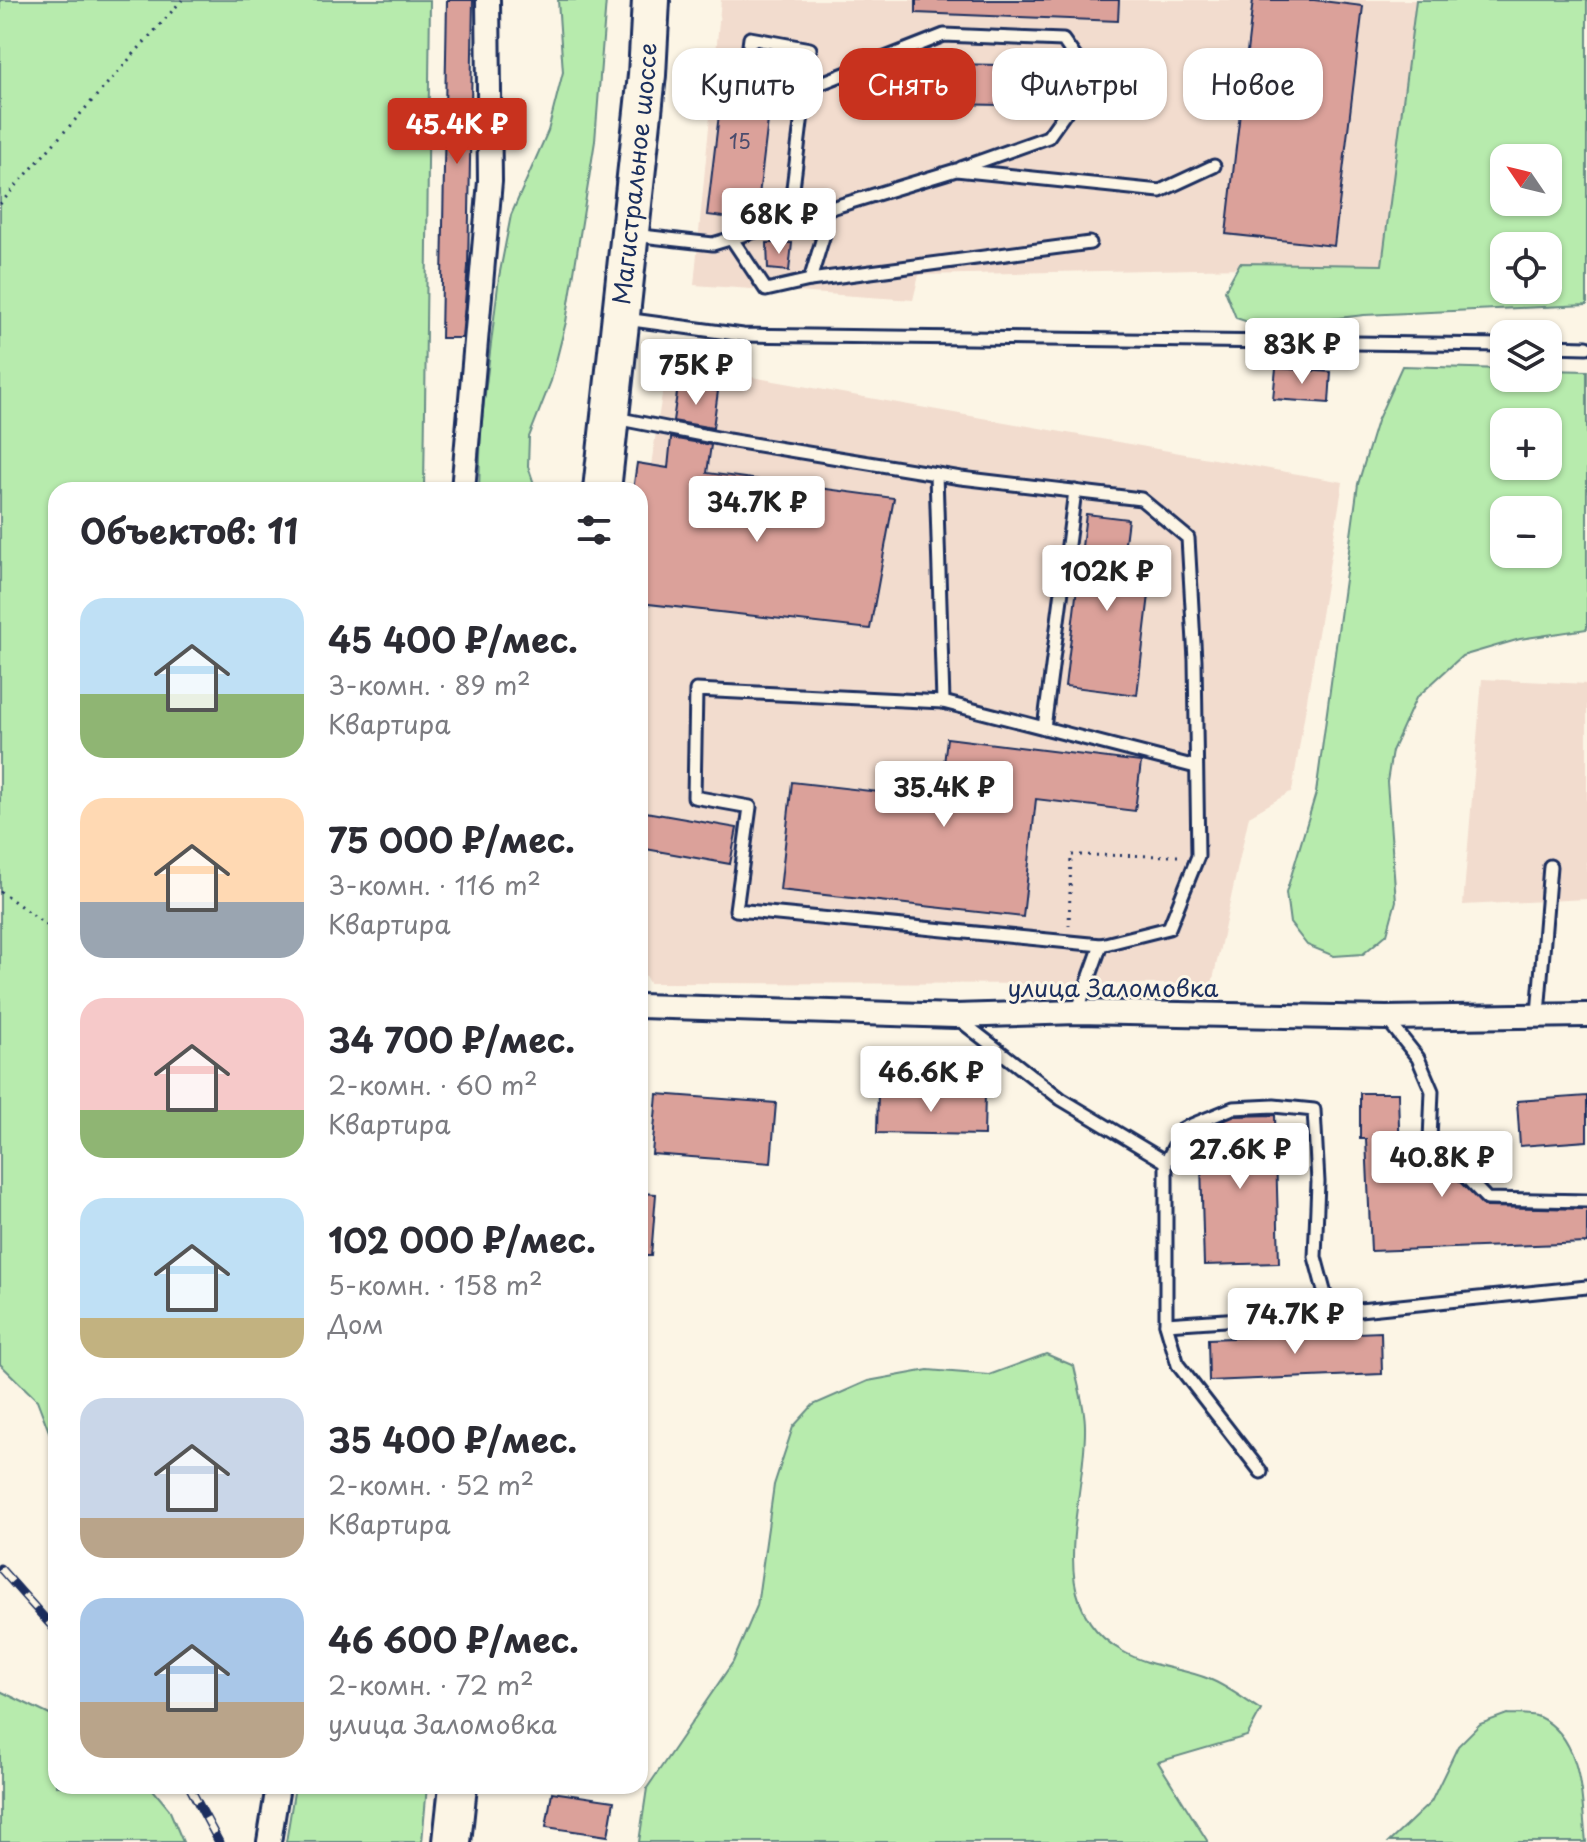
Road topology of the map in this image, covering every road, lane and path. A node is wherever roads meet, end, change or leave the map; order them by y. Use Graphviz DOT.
graph roads {
  1 [pos="182,0"];
  2 [pos="488,0"];
  3 [pos="651,0"];
  4 [pos="749,48"];
  5 [pos="805,48"];
  6 [pos="823,82"];
  7 [pos="802,120"];
  8 [pos="1214,166"];
  9 [pos="956,170"];
  10 [pos="0,204"];
  11 [pos="789,221"];
  12 [pos="629,235"];
  13 [pos="732,239"];
  14 [pos="1090,243"];
  15 [pos="810,280"];
  16 [pos="620,318"];
  17 [pos="1490,345"];
  18 [pos="1562,346"];
  19 [pos="1587,347"];
  20 [pos="610,417"];
  21 [pos="936,474"];
  22 [pos="464,482"];
  23 [pos="603,482"];
  24 [pos="1075,491"];
  25 [pos="943,702"];
  26 [pos="1044,728"];
  27 [pos="1196,767"];
  28 [pos="1198,856"];
  29 [pos="1550,866"];
  30 [pos="0,891"];
  31 [pos="48,926"];
  32 [pos="1069,942"];
  33 [pos="1101,945"];
  34 [pos="648,1006"];
  35 [pos="1077,1012"];
  36 [pos="1538,1014"];
  37 [pos="1587,1015"];
  38 [pos="955,1016"];
  39 [pos="1386,1018"];
  40 [pos="1166,1162"];
  41 [pos="1587,1201"];
  42 [pos="1587,1287"];
  43 [pos="1330,1313"];
  44 [pos="1166,1324"];
  45 [pos="1261,1472"];
  46 [pos="277,1794"];
  47 [pos="457,1794"];
  48 [pos="269,1842"];
  49 [pos="452,1842"];
  1 -- 10 [label="path"];
  2 -- 22 [label="street"];
  3 -- 12 [label="main road, Магистральное шоссе"];
  4 -- 5 [label="lane"];
  6 -- 9 [label="lane"];
  7 -- 11 [label="lane"];
  8 -- 9 [label="lane"];
  9 -- 11 [label="lane"];
  11 -- 13 [label="lane"];
  11 -- 15 [label="lane"];
  12 -- 13 [label="lane"];
  12 -- 16 [label="main road, Магистральное шоссе"];
  13 -- 15 [label="lane"];
  14 -- 15 [label="lane"];
  16 -- 17 [label="lane"];
  16 -- 20 [label="main road, Магистральное шоссе"];
  18 -- 19 [label="lane"];
  20 -- 21 [label="lane"];
  20 -- 23 [label="main road, Магистральное шоссе"];
  21 -- 24 [label="lane"];
  21 -- 25 [label="lane"];
  24 -- 26 [label="lane"];
  24 -- 27 [label="lane"];
  25 -- 26 [label="lane"];
  25 -- 32 [label="lane"];
  26 -- 27 [label="lane"];
  27 -- 28 [label="lane"];
  28 -- 32 [label="path"];
  28 -- 33 [label="lane"];
  29 -- 36 [label="lane"];
  30 -- 31 [label="path"];
  32 -- 33 [label="lane"];
  33 -- 35 [label="lane"];
  34 -- 38 [label="street, улица Заломовка"];
  35 -- 38 [label="street, улица Заломовка"];
  35 -- 39 [label="street, улица Заломовка"];
  36 -- 37 [label="street, улица Заломовка"];
  36 -- 39 [label="street, улица Заломовка"];
  38 -- 40 [label="lane"];
  39 -- 41 [label="lane"];
  40 -- 43 [label="lane"];
  40 -- 44 [label="lane"];
  42 -- 43 [label="lane"];
  43 -- 44 [label="lane"];
  44 -- 45 [label="lane"];
  46 -- 48 [label="street"];
  47 -- 49 [label="main road"];
}
